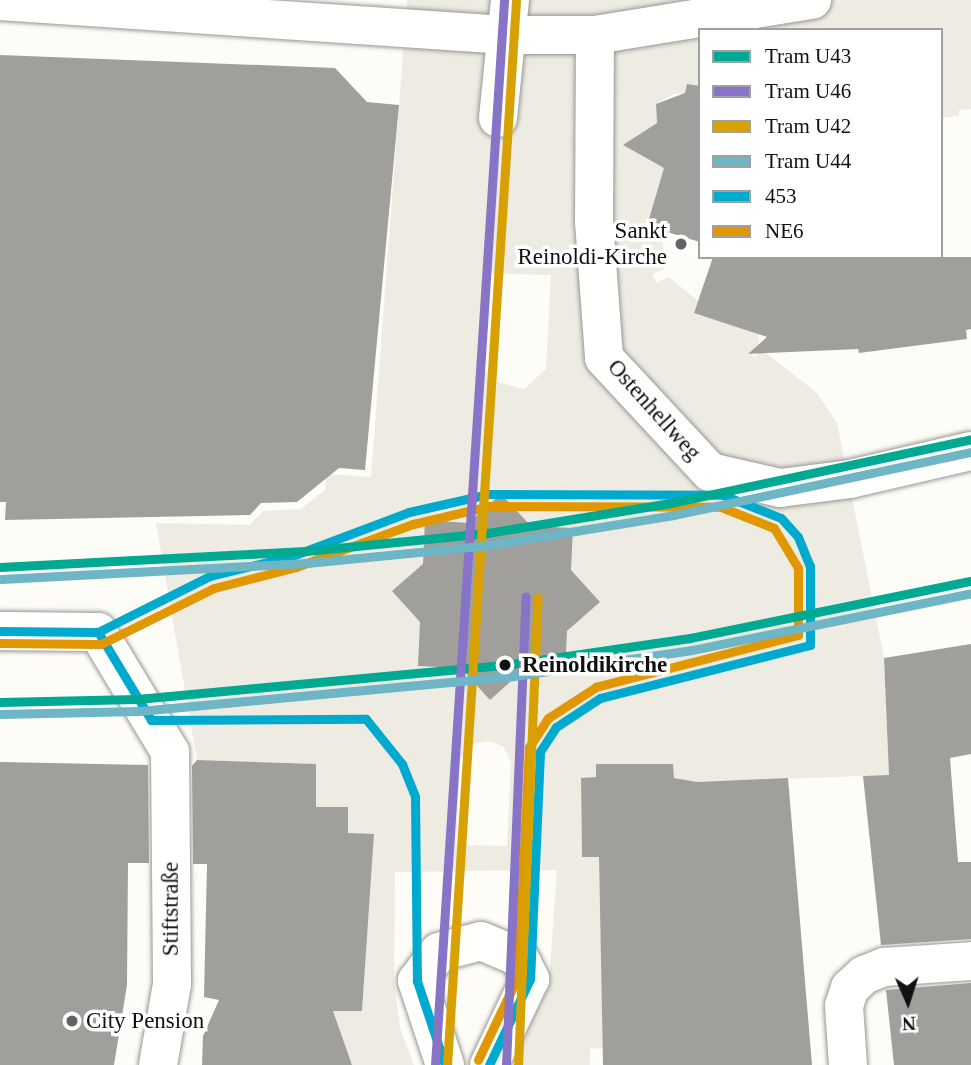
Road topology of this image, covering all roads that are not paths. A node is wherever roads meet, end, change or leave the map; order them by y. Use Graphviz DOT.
graph roads {
  1 [pos="812,0"];
  2 [pos="0,1"];
  3 [pos="157,6"];
  4 [pos="508,18"];
  5 [pos="595,35"];
  6 [pos="498,118"];
  7 [pos="971,451"];
  8 [pos="0,631"];
  9 [pos="971,961"];
  10 [pos="158,1065"];
  11 [pos="445,1065"];
  12 [pos="489,1065"];
  13 [pos="848,1065"];
  1 -- 5 [label="street"];
  2 -- 3 [label="street"];
  3 -- 4 [label="street"];
  4 -- 5 [label="street"];
  4 -- 6 [label="street"];
  5 -- 7 [label="street, Ostenhellweg"];
  8 -- 10 [label="street, Stiftstraße"];
  9 -- 13 [label="street"];
  11 -- 12 [label="street"];
}
